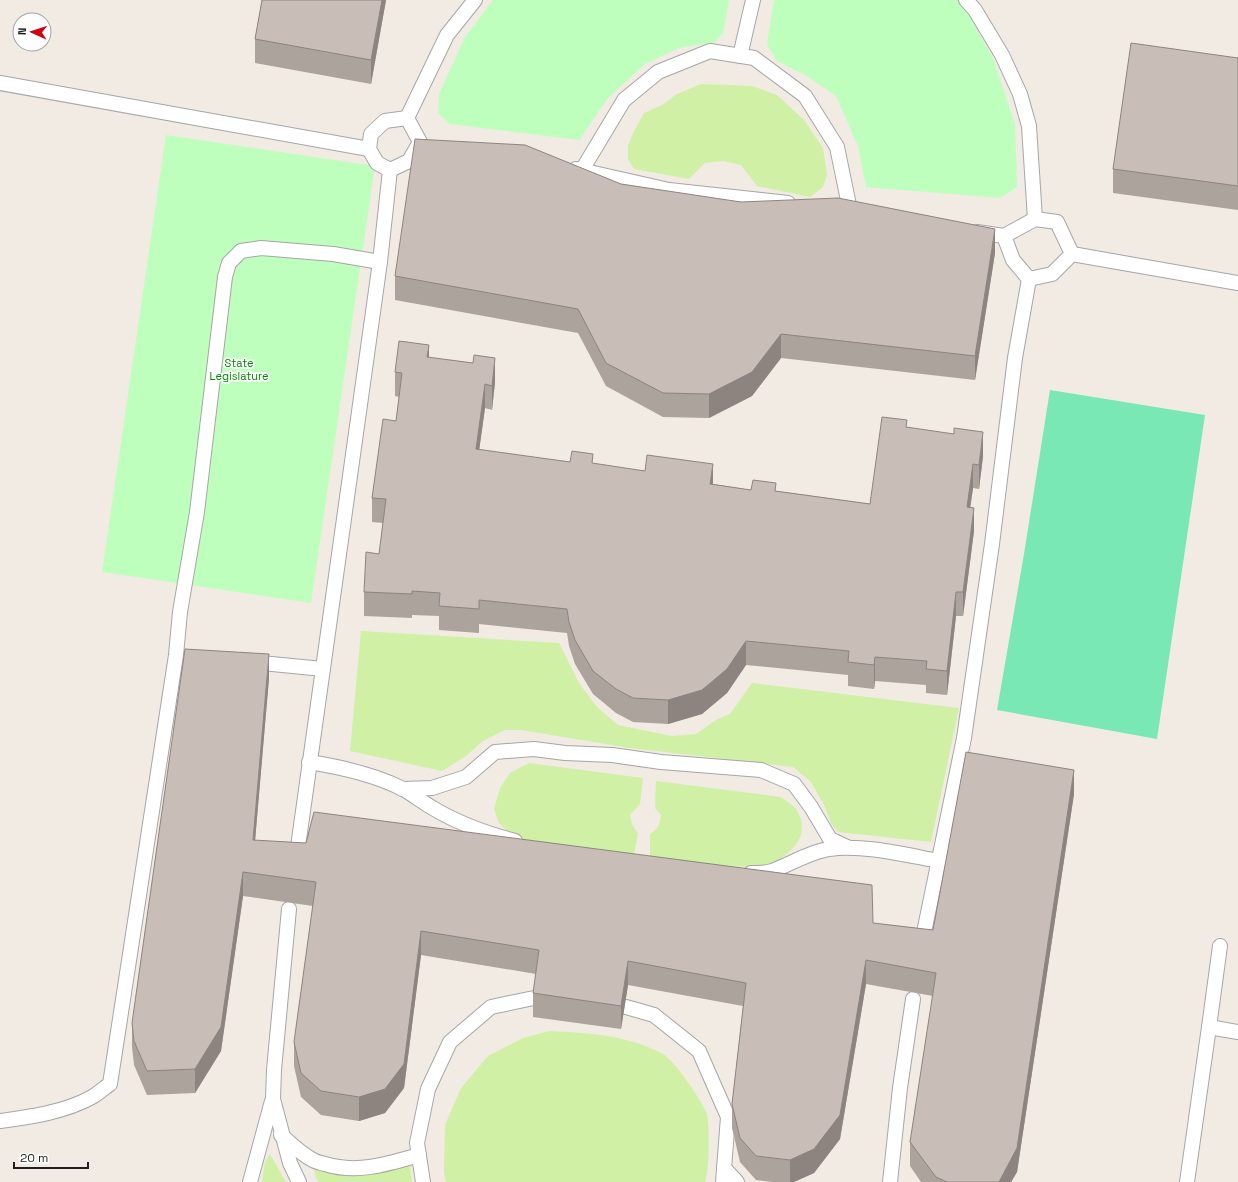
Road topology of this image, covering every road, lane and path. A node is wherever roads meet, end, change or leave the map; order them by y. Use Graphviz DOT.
graph roads {
  1 [pos="475,0"];
  2 [pos="753,0"];
  3 [pos="966,0"];
  4 [pos="740,56"];
  5 [pos="0,83"];
  6 [pos="407,118"];
  7 [pos="420,142"];
  8 [pos="435,144"];
  9 [pos="369,149"];
  10 [pos="559,166"];
  11 [pos="390,170"];
  12 [pos="582,170"];
  13 [pos="803,204"];
  14 [pos="834,208"];
  15 [pos="850,210"];
  16 [pos="866,212"];
  17 [pos="1035,219"];
  18 [pos="966,230"];
  19 [pos="1004,236"];
  20 [pos="1072,254"];
  21 [pos="380,262"];
  22 [pos="1029,278"];
  23 [pos="1238,283"];
  24 [pos="176,655"];
  25 [pos="192,657"];
  26 [pos="238,661"];
  27 [pos="322,669"];
  28 [pos="310,762"];
  29 [pos="402,789"];
  30 [pos="526,844"];
  31 [pos="849,848"];
  32 [pos="939,861"];
  33 [pos="296,862"];
  34 [pos="736,873"];
  35 [pos="289,909"];
  36 [pos="1220,946"];
  37 [pos="921,948"];
  38 [pos="534,998"];
  39 [pos="912,999"];
  40 [pos="626,1007"];
  41 [pos="1209,1027"];
  42 [pos="1238,1032"];
  43 [pos="272,1099"];
  44 [pos="0,1121"];
  45 [pos="281,1135"];
  46 [pos="419,1155"];
  47 [pos="723,1175"];
  48 [pos="250,1182"];
  49 [pos="299,1182"];
  50 [pos="423,1182"];
  51 [pos="737,1182"];
  52 [pos="890,1182"];
  53 [pos="1187,1182"];
  1 -- 6 [label="lane"];
  2 -- 4 [label="lane"];
  3 -- 17 [label="lane"];
  4 -- 12 [label="lane"];
  4 -- 15 [label="lane"];
  5 -- 9 [label="lane"];
  6 -- 7 [label="lane"];
  6 -- 9 [label="lane"];
  7 -- 8 [label="lane"];
  7 -- 11 [label="lane"];
  9 -- 11 [label="lane"];
  10 -- 12 [label="lane"];
  11 -- 21 [label="lane"];
  12 -- 13 [label="lane"];
  14 -- 15 [label="lane"];
  15 -- 16 [label="lane"];
  17 -- 19 [label="lane"];
  17 -- 20 [label="lane"];
  18 -- 19 [label="lane"];
  19 -- 22 [label="lane"];
  20 -- 22 [label="lane"];
  20 -- 23 [label="lane"];
  21 -- 24 [label="lane"];
  21 -- 27 [label="lane"];
  22 -- 32 [label="lane"];
  24 -- 25 [label="lane"];
  24 -- 44 [label="lane"];
  26 -- 27 [label="lane"];
  27 -- 28 [label="lane"];
  28 -- 29 [label="lane"];
  28 -- 33 [label="lane"];
  29 -- 30 [label="lane"];
  29 -- 31 [label="lane"];
  31 -- 32 [label="lane"];
  31 -- 34 [label="lane"];
  32 -- 37 [label="lane"];
  35 -- 43 [label="lane"];
  36 -- 41 [label="lane"];
  38 -- 46 [label="lane"];
  39 -- 52 [label="lane"];
  40 -- 47 [label="lane"];
  41 -- 42 [label="lane"];
  41 -- 53 [label="lane"];
  43 -- 45 [label="lane"];
  43 -- 48 [label="lane"];
  45 -- 46 [label="lane"];
  45 -- 49 [label="lane"];
  46 -- 50 [label="lane"];
  47 -- 51 [label="lane"];
}
